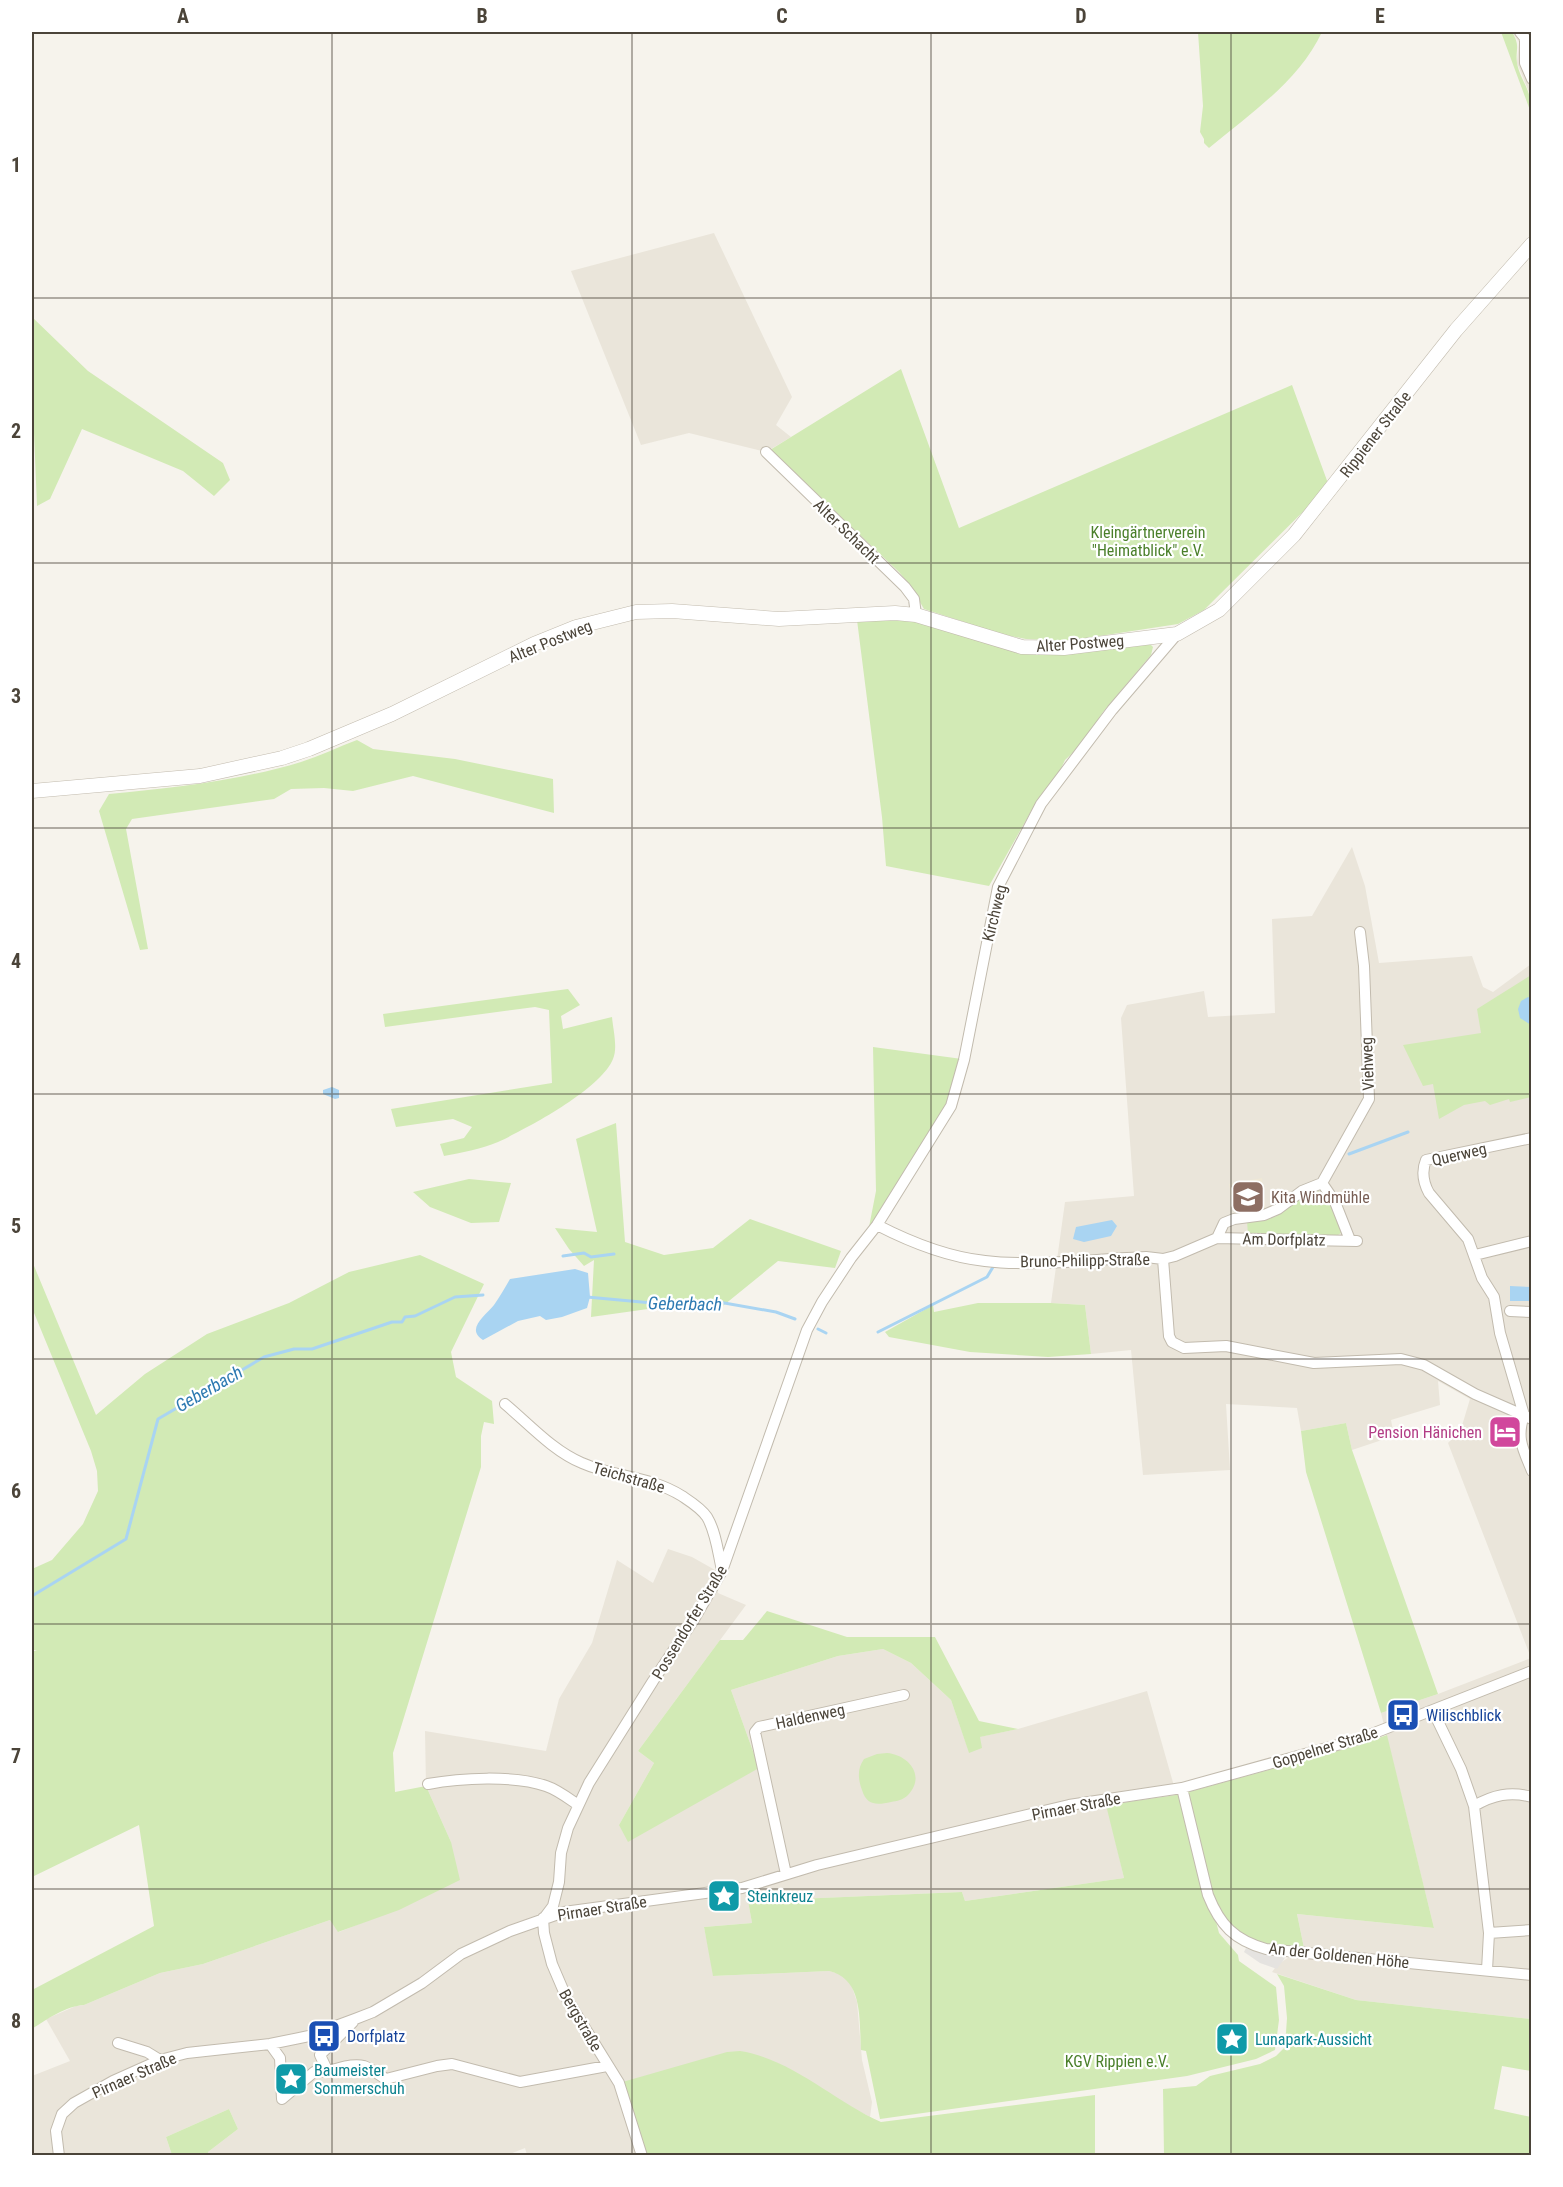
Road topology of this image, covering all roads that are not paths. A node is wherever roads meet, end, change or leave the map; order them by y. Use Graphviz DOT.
graph roads {
  1 [pos="1525,34"];
  2 [pos="1532,79"];
  3 [pos="1532,244"];
  4 [pos="766,452"];
  5 [pos="916,615"];
  6 [pos="1177,634"];
  7 [pos="32,791"];
  8 [pos="1360,932"];
  9 [pos="1532,1138"];
  10 [pos="1322,1184"];
  11 [pos="877,1225"];
  12 [pos="1217,1238"];
  13 [pos="1532,1241"];
  14 [pos="1475,1255"];
  15 [pos="1163,1259"];
  16 [pos="1510,1311"];
  17 [pos="1532,1312"];
  18 [pos="505,1404"];
  19 [pos="1528,1417"];
  20 [pos="1532,1471"];
  21 [pos="722,1571"];
  22 [pos="1532,1671"];
  23 [pos="904,1695"];
  24 [pos="1433,1711"];
  25 [pos="428,1784"];
  26 [pos="1182,1788"];
  27 [pos="1532,1797"];
  28 [pos="578,1805"];
  29 [pos="1474,1806"];
  30 [pos="786,1874"];
  31 [pos="543,1918"];
  32 [pos="1532,1930"];
  33 [pos="1489,1933"];
  34 [pos="1487,1970"];
  35 [pos="1532,1975"];
  36 [pos="355,2019"];
  37 [pos="118,2043"];
  38 [pos="270,2044"];
  39 [pos="160,2060"];
  40 [pos="607,2066"];
  41 [pos="328,2072"];
  42 [pos="59,2156"];
  43 [pos="642,2156"];
  1 -- 2 [label="street"];
  3 -- 6 [label="street, Rippiener Straße"];
  4 -- 5 [label="street, Alter Schacht"];
  5 -- 6 [label="street, Alter Postweg"];
  5 -- 7 [label="street, Alter Postweg"];
  6 -- 11 [label="street, Kirchweg"];
  8 -- 10 [label="street, Viehweg"];
  9 -- 14 [label="street, Querweg"];
  10 -- 12 [label="street, Am Dorfplatz"];
  10 -- 12 [label="street, Am Dorfplatz"];
  11 -- 15 [label="street, Bruno-Philipp-Straße"];
  11 -- 21 [label="street, Possendorfer Straße"];
  12 -- 15 [label="street, Am Dorfplatz"];
  13 -- 14 [label="street"];
  14 -- 19 [label="street, Querweg"];
  15 -- 19 [label="street, Bruno-Philipp-Straße"];
  16 -- 17 [label="street"];
  18 -- 21 [label="street, Teichstraße"];
  19 -- 20 [label="street"];
  21 -- 28 [label="street, Possendorfer Straße"];
  22 -- 24 [label="street, Goppelner Straße"];
  23 -- 30 [label="street, Haldenweg"];
  24 -- 26 [label="street, Goppelner Straße"];
  24 -- 29 [label="street"];
  25 -- 28 [label="street"];
  26 -- 30 [label="street, Pirnaer Straße"];
  26 -- 34 [label="street, An der Goldenen Höhe"];
  27 -- 29 [label="street"];
  28 -- 31 [label="street, Possendorfer Straße"];
  29 -- 33 [label="street"];
  30 -- 31 [label="street, Pirnaer Straße"];
  31 -- 36 [label="street, Pirnaer Straße"];
  31 -- 40 [label="street, Bergstraße"];
  32 -- 33 [label="street"];
  33 -- 34 [label="street"];
  34 -- 35 [label="street, An der Goldenen Höhe"];
  36 -- 38 [label="street, Pirnaer Straße"];
  36 -- 41 [label="street"];
  37 -- 39 [label="street"];
  38 -- 39 [label="street, Pirnaer Straße"];
  38 -- 41 [label="street"];
  39 -- 42 [label="street, Pirnaer Straße"];
  40 -- 41 [label="street"];
  40 -- 43 [label="street, Bergstraße"];
}
